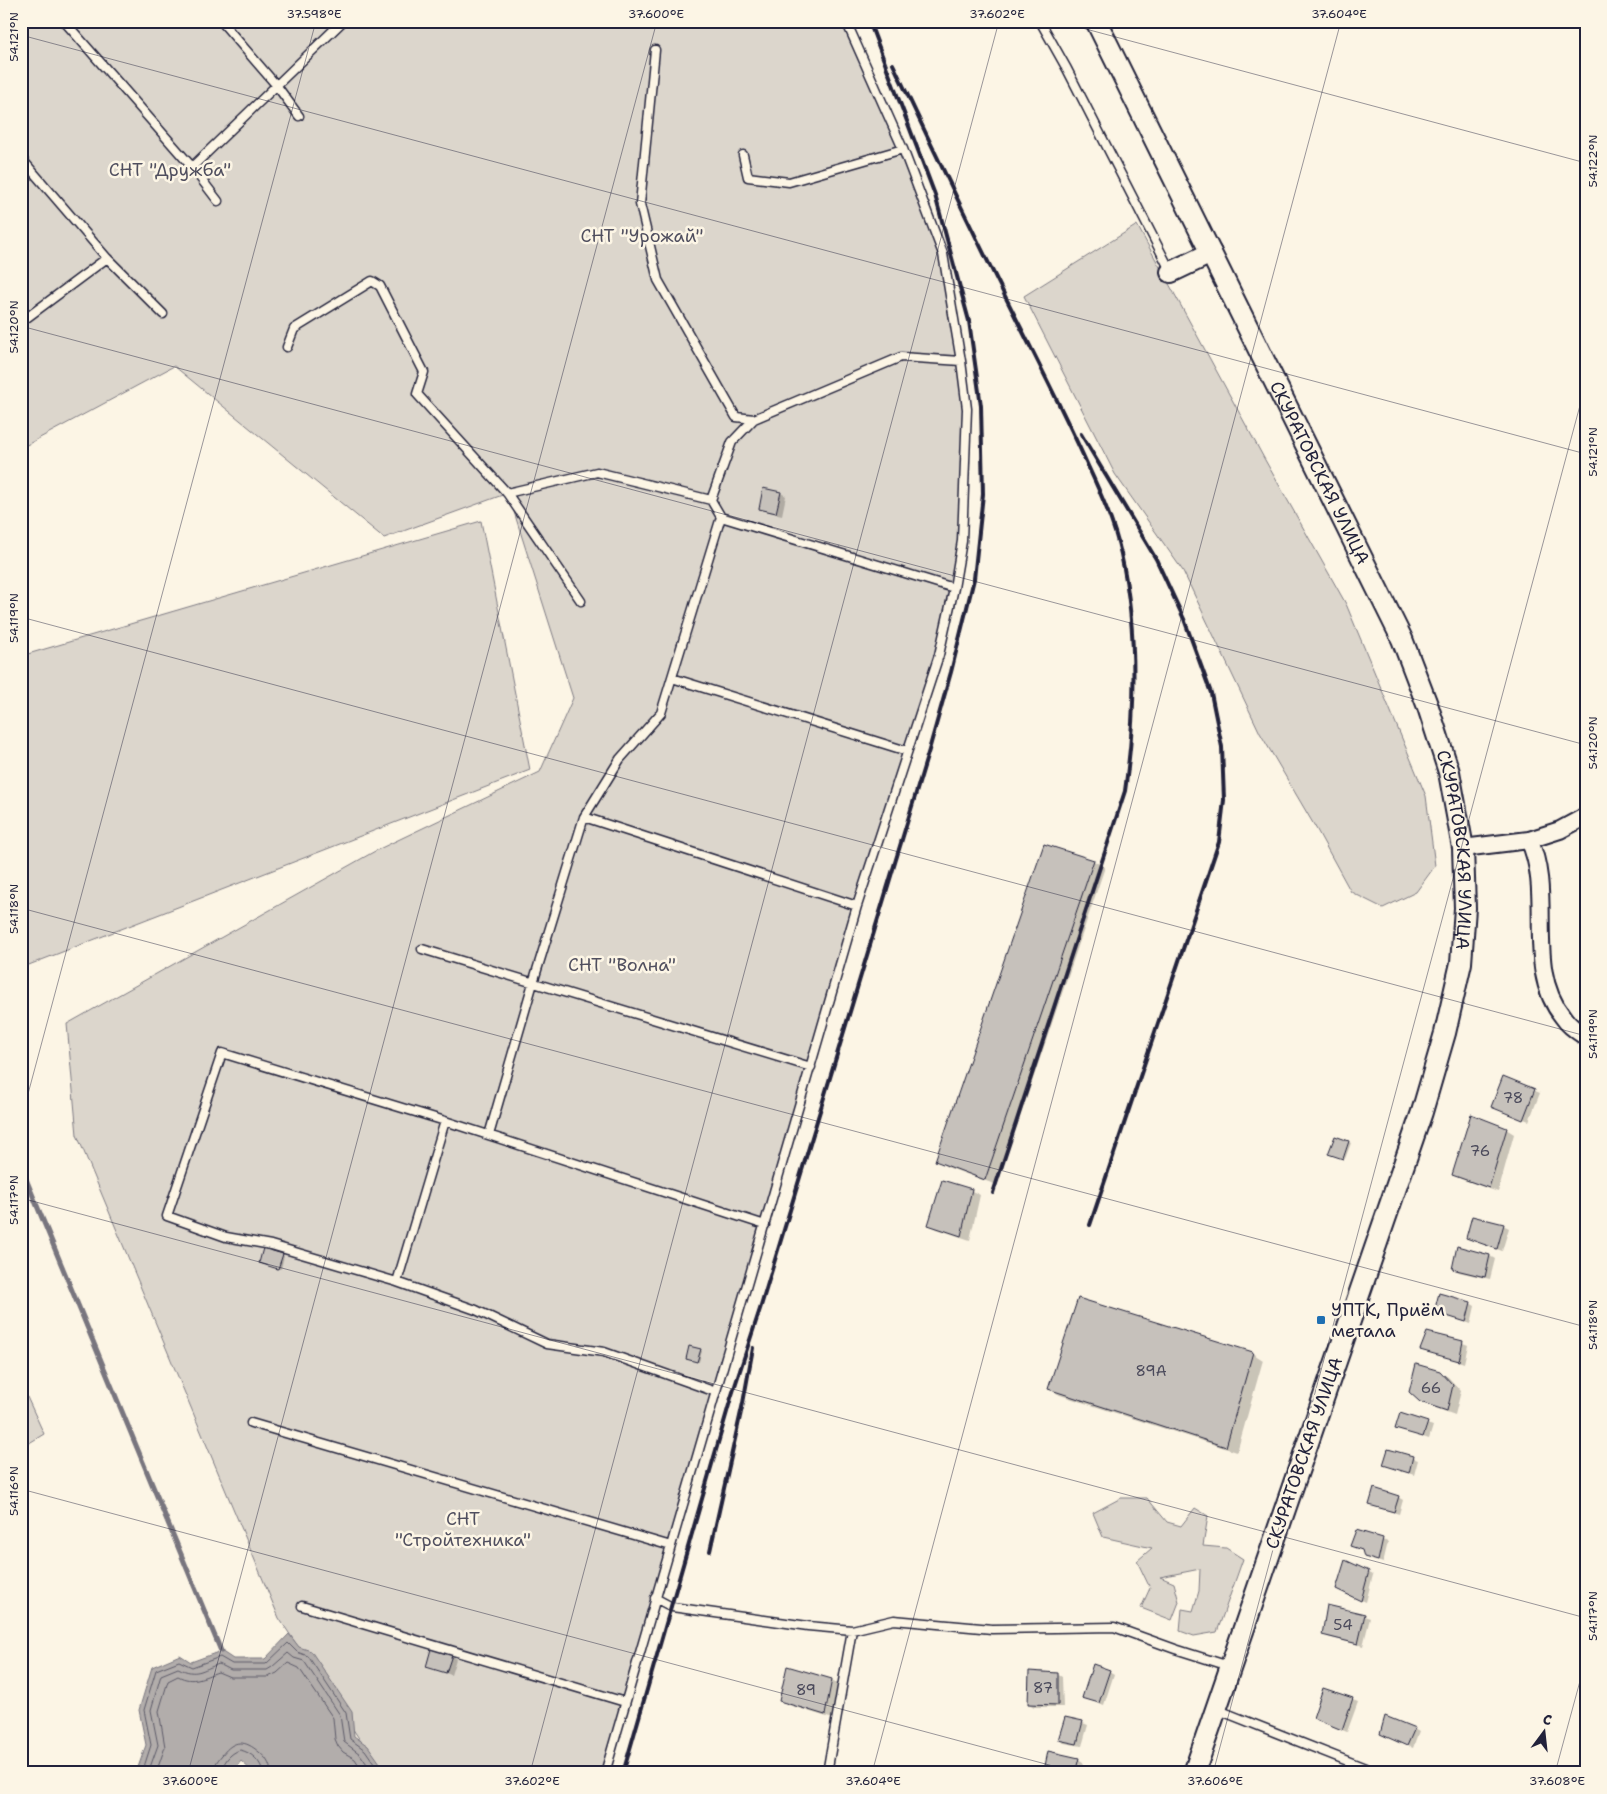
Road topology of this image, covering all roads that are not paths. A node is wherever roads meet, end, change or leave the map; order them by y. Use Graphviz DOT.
graph roads {
  1 [pos="64,21"];
  2 [pos="221,21"];
  3 [pos="343,21"];
  4 [pos="846,21"];
  5 [pos="1040,21"];
  6 [pos="1096,21"];
  7 [pos="655,50"];
  8 [pos="277,86"];
  9 [pos="299,116"];
  10 [pos="903,149"];
  11 [pos="743,155"];
  12 [pos="21,158"];
  13 [pos="192,167"];
  14 [pos="218,200"];
  15 [pos="1212,252"];
  16 [pos="107,258"];
  17 [pos="1171,272"];
  18 [pos="163,314"];
  19 [pos="21,322"];
  20 [pos="287,347"];
  21 [pos="961,361"];
  22 [pos="754,418"];
  23 [pos="507,493"];
  24 [pos="711,500"];
  25 [pos="721,517"];
  26 [pos="954,588"];
  27 [pos="581,601"];
  28 [pos="672,678"];
  29 [pos="907,751"];
  30 [pos="1586,816"];
  31 [pos="584,817"];
  32 [pos="1529,840"];
  33 [pos="1463,848"];
  34 [pos="857,906"];
  35 [pos="422,949"];
  36 [pos="533,983"];
  37 [pos="1586,1037"];
  38 [pos="810,1067"];
  39 [pos="445,1121"];
  40 [pos="489,1135"];
  41 [pos="765,1225"];
  42 [pos="397,1282"];
  43 [pos="716,1392"];
  44 [pos="251,1423"];
  45 [pos="670,1546"];
  46 [pos="655,1598"];
  47 [pos="302,1606"];
  48 [pos="852,1630"];
  49 [pos="1231,1666"];
  50 [pos="626,1702"];
  51 [pos="1216,1710"];
  52 [pos="606,1773"];
  53 [pos="827,1773"];
  54 [pos="1194,1773"];
  55 [pos="1378,1773"];
  1 -- 13 [label="lane"];
  2 -- 8 [label="lane"];
  3 -- 8 [label="lane"];
  4 -- 10 [label="lane"];
  5 -- 17 [label="lane"];
  6 -- 15 [label="street, СКУРАТОВСКАЯ УЛИЦА"];
  7 -- 22 [label="lane"];
  8 -- 9 [label="lane"];
  8 -- 13 [label="lane"];
  10 -- 11 [label="lane"];
  10 -- 21 [label="lane"];
  12 -- 16 [label="lane"];
  13 -- 14 [label="lane"];
  15 -- 17 [label="street"];
  15 -- 33 [label="street, СКУРАТОВСКАЯ УЛИЦА"];
  16 -- 18 [label="lane"];
  16 -- 19 [label="lane"];
  20 -- 23 [label="lane"];
  21 -- 22 [label="lane"];
  21 -- 26 [label="lane"];
  22 -- 24 [label="lane"];
  23 -- 24 [label="lane"];
  23 -- 27 [label="lane"];
  24 -- 25 [label="lane"];
  25 -- 26 [label="lane"];
  25 -- 28 [label="lane"];
  26 -- 29 [label="lane"];
  28 -- 29 [label="lane"];
  28 -- 31 [label="lane"];
  29 -- 34 [label="lane"];
  30 -- 32 [label="street"];
  31 -- 34 [label="lane"];
  31 -- 36 [label="lane"];
  32 -- 33 [label="street"];
  32 -- 37 [label="street"];
  33 -- 49 [label="street, СКУРАТОВСКАЯ УЛИЦА"];
  34 -- 38 [label="lane"];
  35 -- 36 [label="lane"];
  36 -- 38 [label="lane"];
  36 -- 40 [label="lane"];
  38 -- 41 [label="lane"];
  39 -- 40 [label="lane"];
  39 -- 42 [label="lane"];
  39 -- 42 [label="lane"];
  40 -- 41 [label="lane"];
  41 -- 43 [label="lane"];
  42 -- 43 [label="lane"];
  43 -- 45 [label="lane"];
  44 -- 45 [label="lane"];
  45 -- 46 [label="lane"];
  46 -- 48 [label="lane"];
  46 -- 50 [label="lane"];
  47 -- 50 [label="lane"];
  48 -- 49 [label="lane"];
  48 -- 53 [label="lane"];
  49 -- 51 [label="street, СКУРАТОВСКАЯ УЛИЦА"];
  50 -- 52 [label="lane"];
  51 -- 54 [label="street, СКУРАТОВСКАЯ УЛИЦА"];
  51 -- 55 [label="lane"];
}
